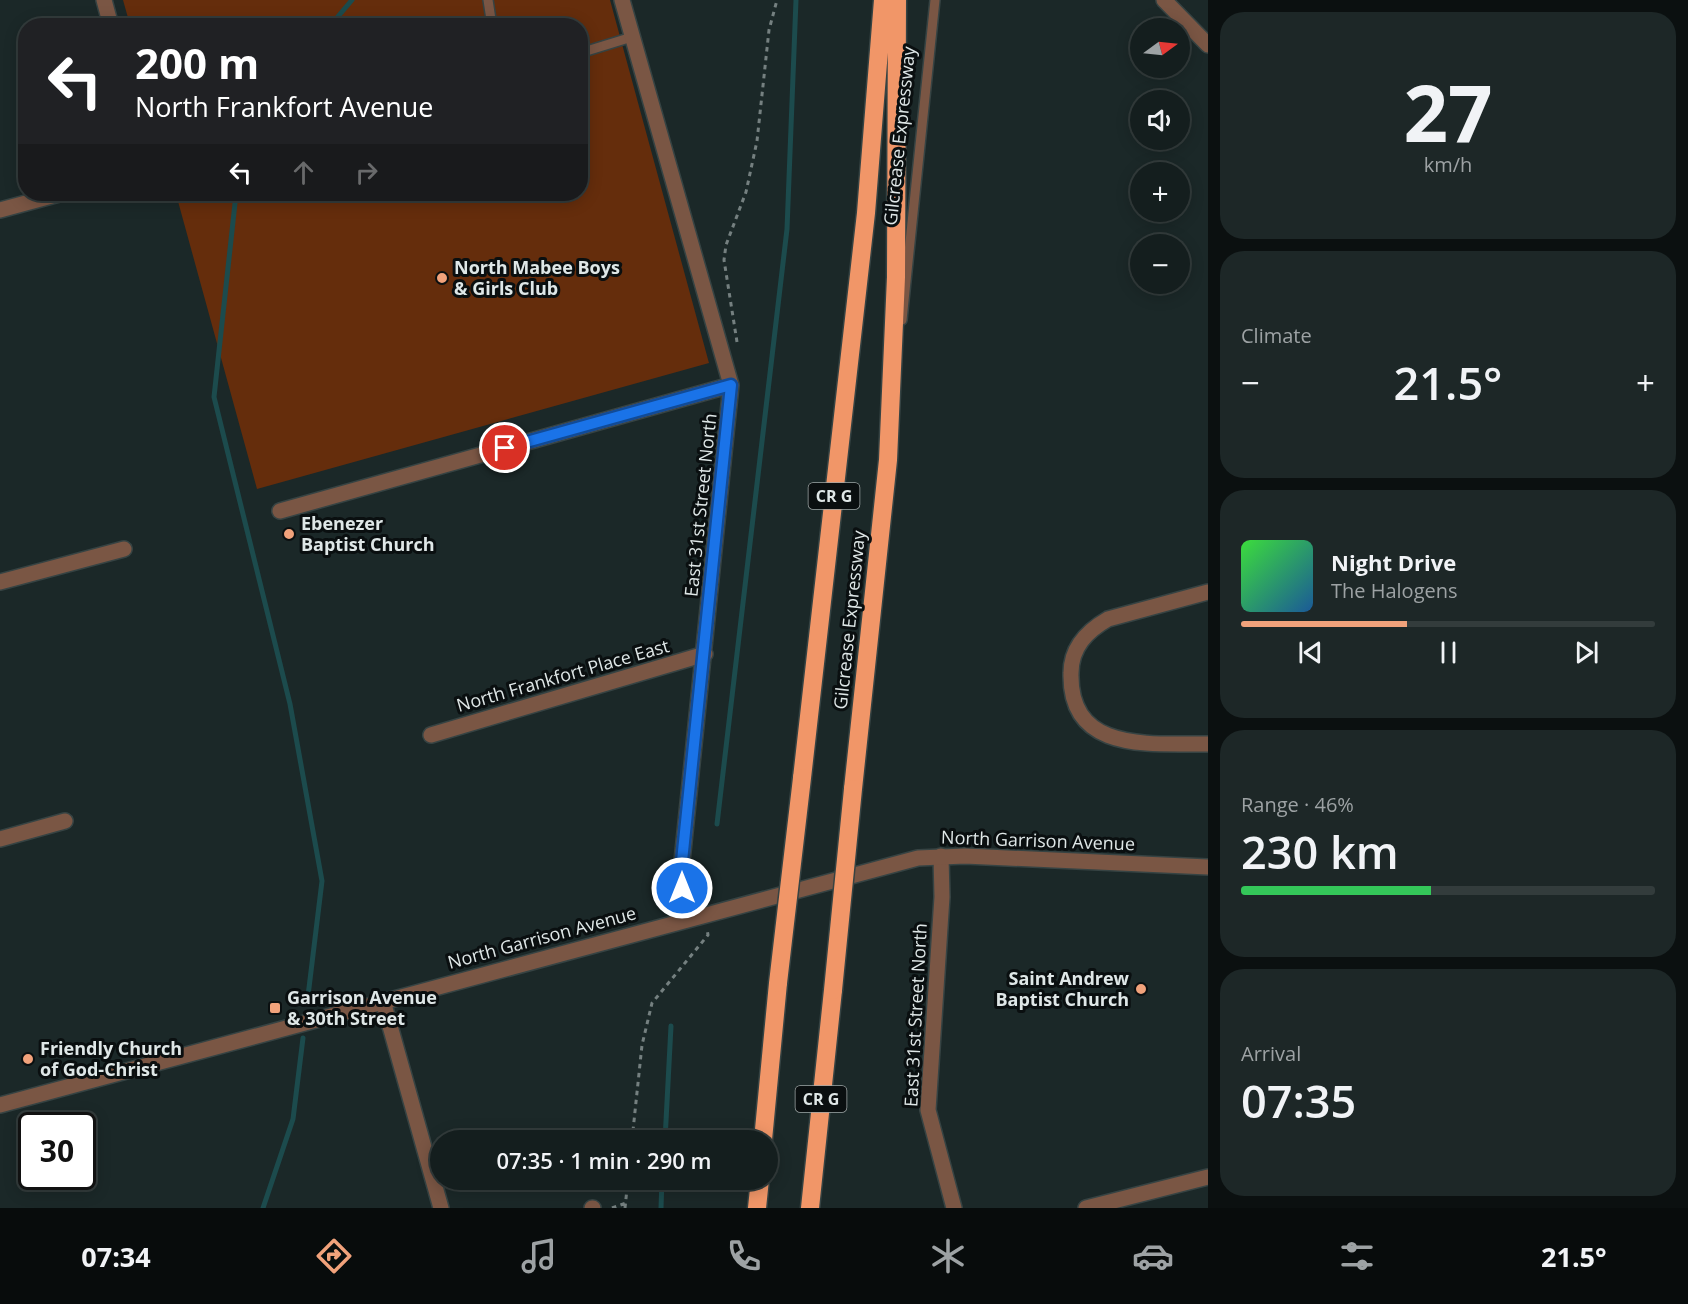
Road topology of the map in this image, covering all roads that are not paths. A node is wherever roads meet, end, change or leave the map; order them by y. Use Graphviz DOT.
graph roads {
  1 [pos="104,0"];
  2 [pos="488,0"];
  3 [pos="622,0"];
  4 [pos="883,0"];
  5 [pos="897,0"];
  6 [pos="935,0"];
  7 [pos="1164,0"];
  8 [pos="109,18"];
  9 [pos="491,18"];
  10 [pos="632,37"];
  11 [pos="1208,45"];
  12 [pos="588,51"];
  13 [pos="33,201"];
  14 [pos="0,210"];
  15 [pos="731,385"];
  16 [pos="888,460"];
  17 [pos="280,511"];
  18 [pos="124,549"];
  19 [pos="0,582"];
  20 [pos="1208,592"];
  21 [pos="705,654"];
  22 [pos="431,735"];
  23 [pos="1208,744"];
  24 [pos="65,821"];
  25 [pos="0,839"];
  26 [pos="941,856"];
  27 [pos="1208,867"];
  28 [pos="685,920"];
  29 [pos="383,1001"];
  30 [pos="0,1105"];
  31 [pos="764,1130"];
  32 [pos="1208,1177"];
  33 [pos="759,1190"];
  34 [pos="441,1208"];
  35 [pos="757,1208"];
  36 [pos="810,1208"];
  37 [pos="954,1208"];
  38 [pos="1086,1208"];
  1 -- 8 [label="street"];
  2 -- 9 [label="lane"];
  3 -- 10 [label="street, East 31st Street North"];
  4 -- 31 [label="highway, Gilcrease Expressway / CR G, bridge"];
  5 -- 16 [label="highway, CR G"];
  6 -- 16 [label="lane, Gilcrease Expressway"];
  7 -- 11 [label="street"];
  10 -- 12 [label="lane"];
  10 -- 15 [label="street, East 31st Street North"];
  13 -- 14 [label="street"];
  15 -- 17 [label="street"];
  15 -- 21 [label="street, East 31st Street North"];
  16 -- 36 [label="highway, Gilcrease Expressway / CR G, bridge"];
  18 -- 19 [label="street"];
  20 -- 23 [label="street"];
  21 -- 22 [label="street, North Frankfort Place East"];
  21 -- 28 [label="street, East 31st Street North"];
  24 -- 25 [label="street"];
  26 -- 27 [label="street, North Garrison Avenue"];
  26 -- 28 [label="street, North Garrison Avenue"];
  26 -- 37 [label="street, East 31st Street North"];
  28 -- 29 [label="street, North Garrison Avenue"];
  29 -- 30 [label="street, North Garrison Avenue"];
  29 -- 34 [label="street"];
  32 -- 38 [label="street"];
  33 -- 35 [label="highway"];
}
